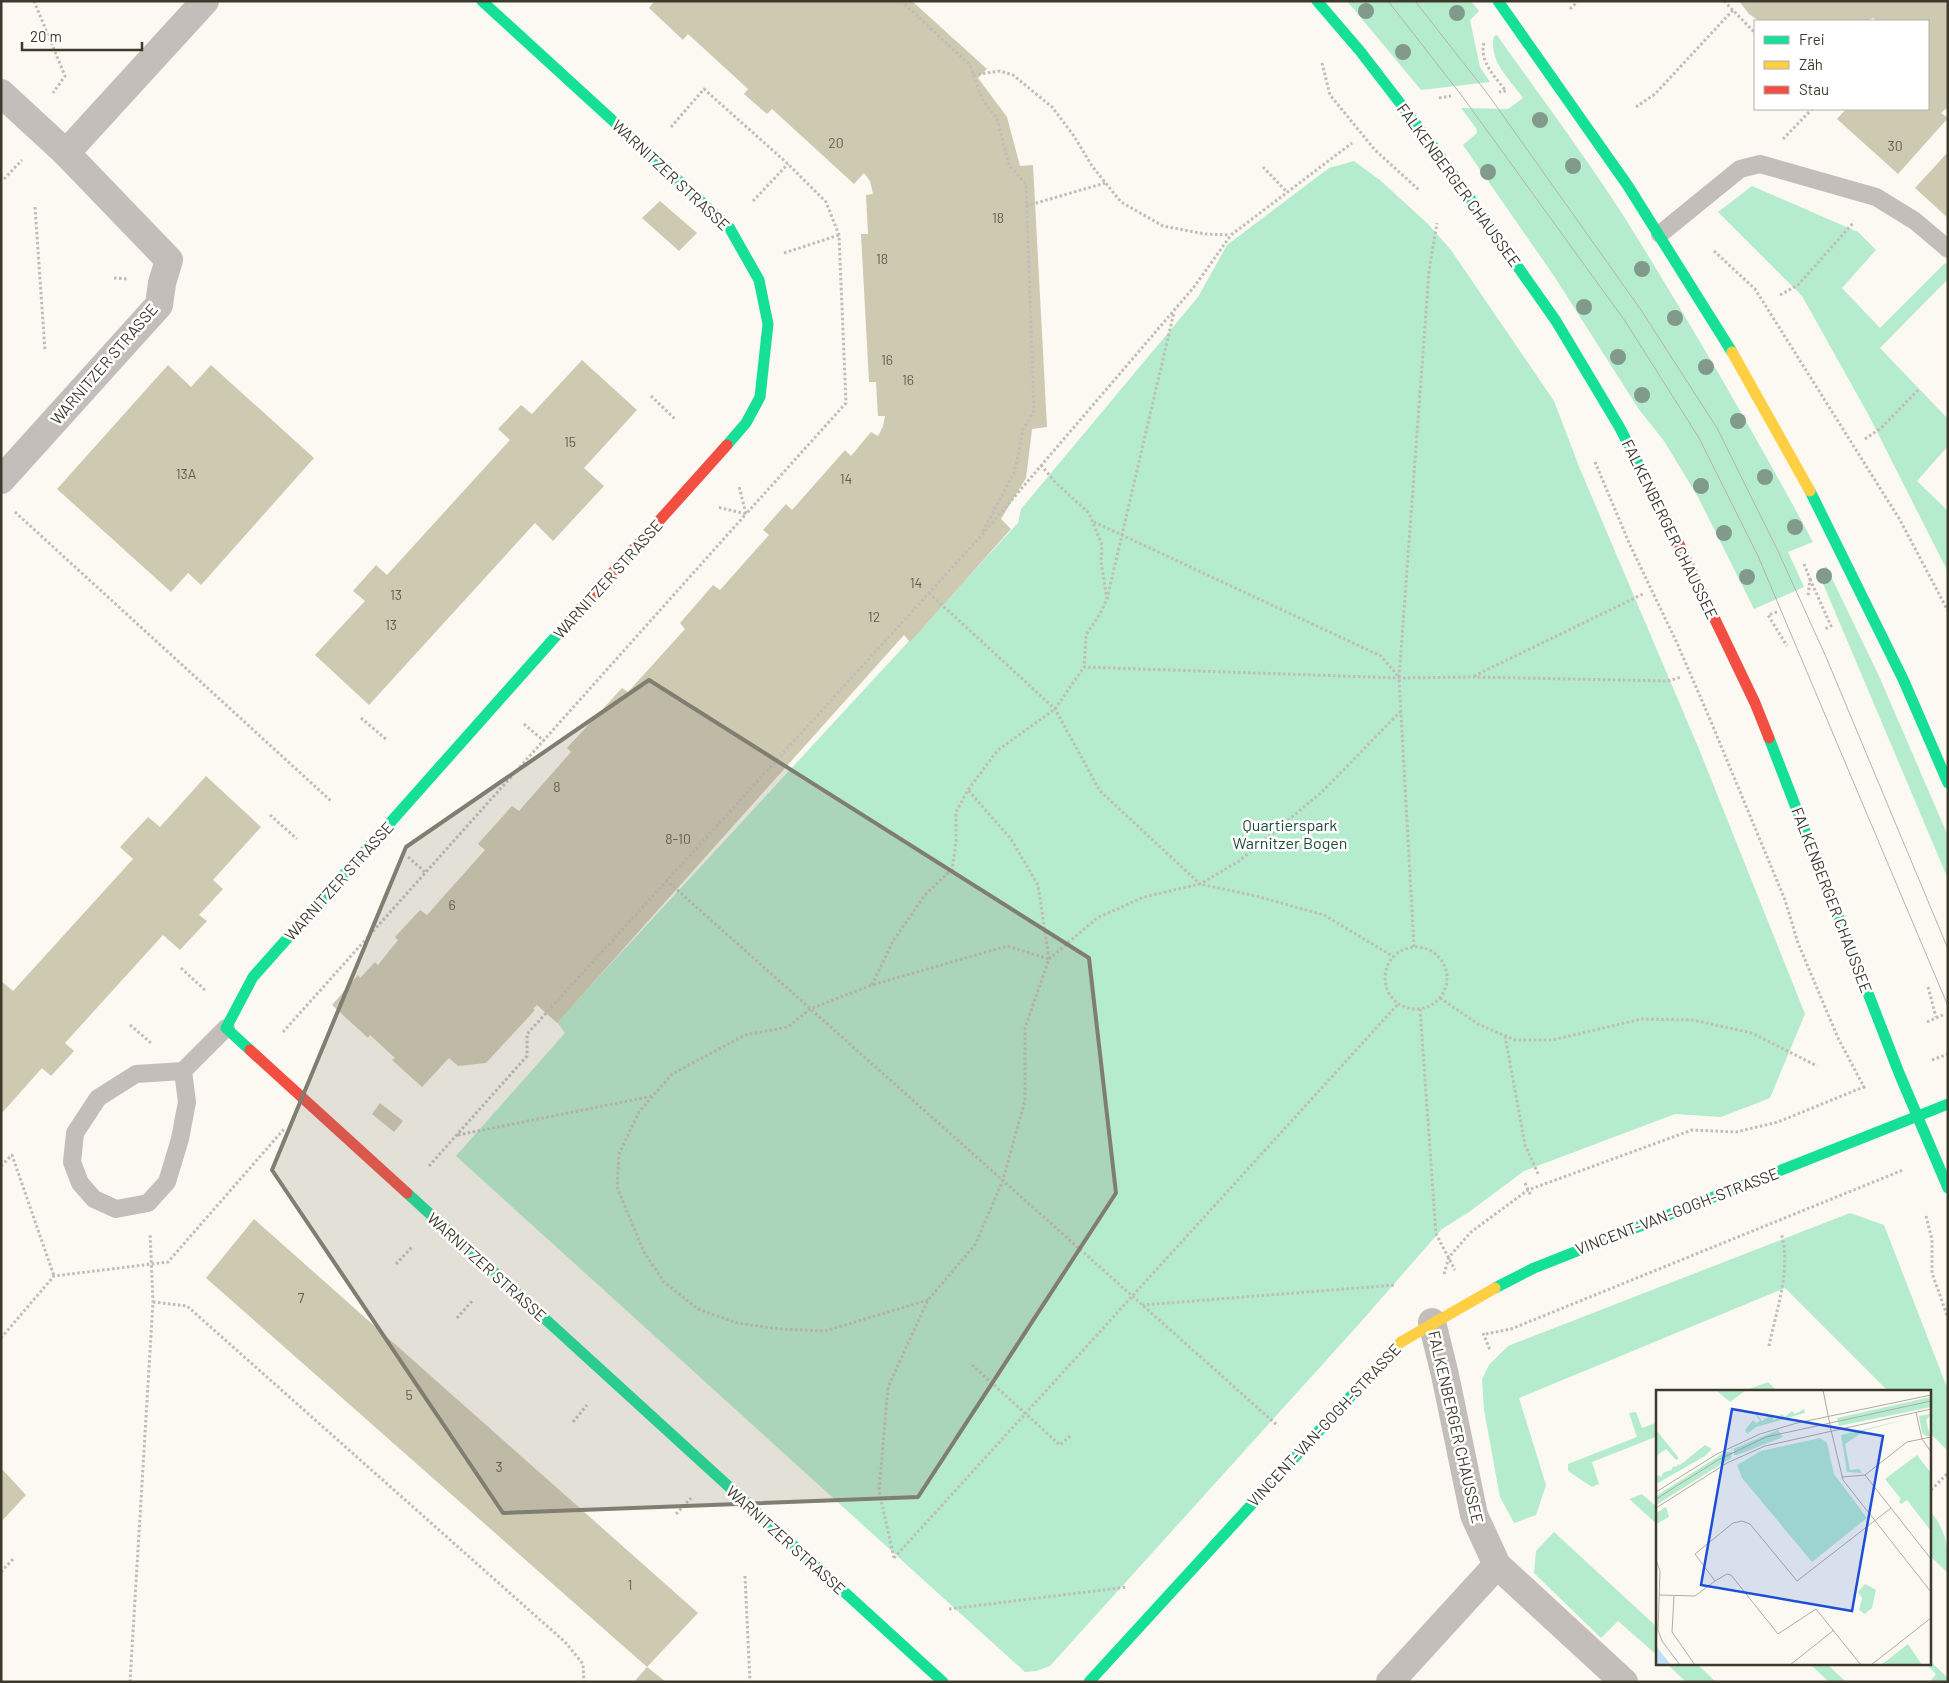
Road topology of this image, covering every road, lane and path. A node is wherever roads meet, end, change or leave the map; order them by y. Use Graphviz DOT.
graph roads {
  1 [pos="34,1"];
  2 [pos="205,1"];
  3 [pos="482,1"];
  4 [pos="901,1"];
  5 [pos="1316,1"];
  6 [pos="1498,1"];
  7 [pos="1578,1"];
  8 [pos="1724,1"];
  9 [pos="1570,8"];
  10 [pos="1733,10"];
  11 [pos="1754,31"];
  12 [pos="1486,36"];
  13 [pos="1319,55"];
  14 [pos="973,75"];
  15 [pos="1499,92"];
  16 [pos="1,93"];
  17 [pos="1636,107"];
  18 [pos="1811,110"];
  19 [pos="1352,143"];
  20 [pos="56,144"];
  21 [pos="788,164"];
  22 [pos="1760,164"];
  23 [pos="1263,167"];
  24 [pos="1105,183"];
  25 [pos="1286,191"];
  26 [pos="1425,196"];
  27 [pos="1876,197"];
  28 [pos="1026,206"];
  29 [pos="35,207"];
  30 [pos="1684,215"];
  31 [pos="1437,223"];
  32 [pos="729,227"];
  33 [pos="1660,234"];
  34 [pos="839,235"];
  35 [pos="1231,235"];
  36 [pos="1948,249"];
  37 [pos="783,253"];
  38 [pos="1780,295"];
  39 [pos="1175,310"];
  40 [pos="45,351"];
  41 [pos="1918,389"];
  42 [pos="651,396"];
  43 [pos="675,419"];
  44 [pos="1865,439"];
  45 [pos="716,457"];
  46 [pos="1594,458"];
  47 [pos="1041,465"];
  48 [pos="1,480"];
  49 [pos="12,510"];
  50 [pos="1094,522"];
  51 [pos="1122,535"];
  52 [pos="980,537"];
  53 [pos="1804,564"];
  54 [pos="1810,579"];
  55 [pos="929,593"];
  56 [pos="1643,594"];
  57 [pos="1808,597"];
  58 [pos="1106,599"];
  59 [pos="1948,611"];
  60 [pos="1777,612"];
  61 [pos="1826,629"];
  62 [pos="1787,646"];
  63 [pos="1084,667"];
  64 [pos="1473,677"];
  65 [pos="1681,677"];
  66 [pos="1399,678"];
  67 [pos="1055,709"];
  68 [pos="1400,712"];
  69 [pos="361,718"];
  70 [pos="523,723"];
  71 [pos="387,740"];
  72 [pos="544,740"];
  73 [pos="1948,783"];
  74 [pos="968,790"];
  75 [pos="331,801"];
  76 [pos="270,815"];
  77 [pos="297,839"];
  78 [pos="406,856"];
  79 [pos="426,873"];
  80 [pos="666,880"];
  81 [pos="1200,884"];
  82 [pos="1414,947"];
  83 [pos="1394,957"];
  84 [pos="1049,959"];
  85 [pos="872,985"];
  86 [pos="1928,987"];
  87 [pos="1440,998"];
  88 [pos="1398,1004"];
  89 [pos="1420,1008"];
  90 [pos="810,1009"];
  91 [pos="1943,1014"];
  92 [pos="1936,1018"];
  93 [pos="1927,1022"];
  94 [pos="226,1028"];
  95 [pos="1505,1035"];
  96 [pos="1838,1038"];
  97 [pos="259,1059"];
  98 [pos="1817,1066"];
  99 [pos="183,1071"];
  100 [pos="654,1096"];
  101 [pos="1948,1104"];
  102 [pos="1817,1106"];
  103 [pos="1917,1117"];
  104 [pos="457,1135"];
  105 [pos="1,1166"];
  106 [pos="1539,1176"];
  107 [pos="1003,1180"];
  108 [pos="1525,1183"];
  109 [pos="1948,1188"];
  110 [pos="1528,1190"];
  111 [pos="1856,1190"];
  112 [pos="406,1193"];
  113 [pos="1531,1196"];
  114 [pos="1926,1213"];
  115 [pos="1781,1233"];
  116 [pos="1443,1245"];
  117 [pos="151,1264"];
  118 [pos="54,1276"];
  119 [pos="1396,1285"];
  120 [pos="1131,1296"];
  121 [pos="928,1300"];
  122 [pos="153,1302"];
  123 [pos="1141,1305"];
  124 [pos="1948,1318"];
  125 [pos="1432,1322"];
  126 [pos="1769,1346"];
  127 [pos="972,1365"];
  128 [pos="1025,1413"];
  129 [pos="1279,1427"];
  130 [pos="1071,1435"];
  131 [pos="1948,1473"];
  132 [pos="1932,1489"];
  133 [pos="13,1559"];
  134 [pos="1497,1565"];
  135 [pos="1,1572"];
  136 [pos="745,1576"];
  137 [pos="1136,1586"];
  138 [pos="949,1609"];
  139 [pos="130,1682"];
  140 [pos="584,1682"];
  141 [pos="750,1682"];
  142 [pos="943,1682"];
  143 [pos="1088,1682"];
  144 [pos="1390,1682"];
  145 [pos="1624,1682"];
  1 -- 20 [label="path"];
  2 -- 20 [label="street"];
  3 -- 32 [label="street, WARNITZER STRASSE"];
  4 -- 14 [label="path"];
  5 -- 103 [label="street, FALKENBERGER CHAUSSEE"];
  6 -- 33 [label="street"];
  7 -- 9 [label="path"];
  8 -- 10 [label="path"];
  10 -- 11 [label="path"];
  10 -- 17 [label="path"];
  12 -- 15 [label="path"];
  13 -- 26 [label="path"];
  14 -- 24 [label="path"];
  14 -- 28 [label="path"];
  16 -- 20 [label="street, WARNITZER STRASSE"];
  18 -- 22 [label="path"];
  19 -- 25 [label="path"];
  20 -- 48 [label="street, WARNITZER STRASSE"];
  21 -- 32 [label="path"];
  22 -- 27 [label="lane"];
  22 -- 30 [label="lane"];
  23 -- 25 [label="path"];
  24 -- 28 [label="path"];
  24 -- 35 [label="path"];
  25 -- 35 [label="path"];
  27 -- 36 [label="lane"];
  27 -- 38 [label="path"];
  28 -- 52 [label="path"];
  29 -- 40 [label="path"];
  30 -- 33 [label="lane"];
  30 -- 59 [label="path"];
  31 -- 66 [label="path"];
  32 -- 45 [label="street, WARNITZER STRASSE"];
  33 -- 73 [label="street"];
  34 -- 37 [label="path"];
  35 -- 39 [label="path"];
  39 -- 47 [label="path"];
  39 -- 51 [label="path"];
  41 -- 44 [label="path"];
  42 -- 43 [label="path"];
  45 -- 72 [label="path"];
  45 -- 94 [label="street, WARNITZER STRASSE"];
  46 -- 96 [label="path"];
  47 -- 50 [label="path"];
  47 -- 52 [label="path"];
  49 -- 75 [label="path"];
  50 -- 51 [label="path"];
  50 -- 58 [label="path"];
  51 -- 58 [label="path"];
  51 -- 66 [label="path"];
  52 -- 55 [label="path"];
  53 -- 54 [label="path"];
  54 -- 57 [label="path"];
  54 -- 61 [label="path"];
  55 -- 67 [label="path"];
  55 -- 80 [label="path"];
  56 -- 64 [label="path"];
  58 -- 63 [label="path"];
  60 -- 62 [label="path"];
  63 -- 66 [label="path"];
  63 -- 67 [label="path"];
  64 -- 65 [label="path"];
  64 -- 66 [label="path"];
  66 -- 68 [label="path"];
  67 -- 74 [label="path"];
  67 -- 81 [label="path"];
  68 -- 81 [label="path"];
  68 -- 82 [label="path"];
  69 -- 71 [label="path"];
  70 -- 72 [label="path"];
  72 -- 79 [label="path"];
  74 -- 84 [label="path"];
  74 -- 85 [label="path"];
  76 -- 77 [label="path"];
  78 -- 79 [label="path"];
  79 -- 97 [label="path"];
  80 -- 90 [label="path"];
  80 -- 104 [label="path"];
  81 -- 83 [label="path"];
  81 -- 84 [label="path"];
  82 -- 83 [label="path"];
  82 -- 87 [label="path"];
  83 -- 88 [label="path"];
  84 -- 85 [label="path"];
  84 -- 107 [label="path"];
  85 -- 90 [label="path"];
  86 -- 92 [label="path"];
  87 -- 89 [label="path"];
  87 -- 95 [label="path"];
  88 -- 89 [label="path"];
  88 -- 120 [label="path"];
  89 -- 116 [label="path"];
  90 -- 100 [label="path"];
  90 -- 107 [label="path"];
  91 -- 92 [label="path"];
  92 -- 93 [label="path"];
  94 -- 97 [label="street, WARNITZER STRASSE"];
  94 -- 99 [label="lane"];
  95 -- 98 [label="path"];
  95 -- 106 [label="path"];
  97 -- 112 [label="street, WARNITZER STRASSE"];
  99 -- 99 [label="lane"];
  100 -- 104 [label="path"];
  100 -- 121 [label="path"];
  101 -- 103 [label="street"];
  102 -- 110 [label="path"];
  103 -- 109 [label="street, FALKENBERGER CHAUSSEE"];
  103 -- 125 [label="street, VINCENT-VAN-GOGH-STRASSE"];
  104 -- 112 [label="path"];
  105 -- 118 [label="path"];
  107 -- 120 [label="path"];
  107 -- 121 [label="path"];
  108 -- 110 [label="path"];
  110 -- 113 [label="path"];
  110 -- 125 [label="path"];
  111 -- 125 [label="path"];
  112 -- 142 [label="street, WARNITZER STRASSE"];
  114 -- 124 [label="path"];
  115 -- 126 [label="path"];
  117 -- 122 [label="path"];
  119 -- 123 [label="path"];
  120 -- 123 [label="path"];
  120 -- 128 [label="path"];
  121 -- 128 [label="path"];
  122 -- 139 [label="path"];
  122 -- 140 [label="path"];
  123 -- 129 [label="path"];
  125 -- 134 [label="street, FALKENBERGER CHAUSSEE"];
  125 -- 143 [label="street, VINCENT-VAN-GOGH-STRASSE"];
  127 -- 128 [label="path"];
  128 -- 130 [label="path"];
  131 -- 132 [label="path"];
  133 -- 135 [label="path"];
  134 -- 144 [label="street"];
  134 -- 145 [label="street, FALKENBERGER CHAUSSEE"];
  136 -- 141 [label="path"];
  137 -- 138 [label="path"];
}
